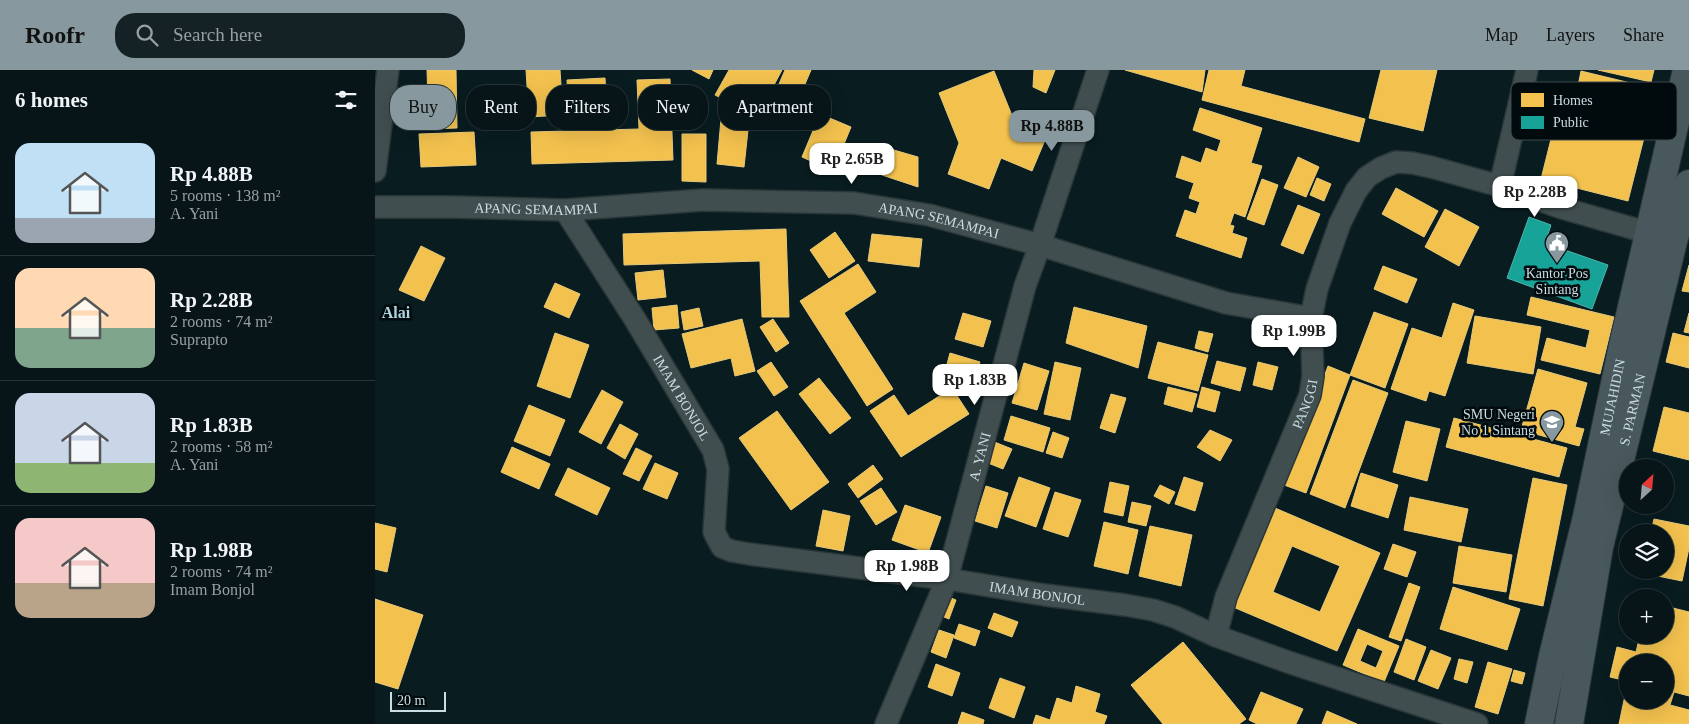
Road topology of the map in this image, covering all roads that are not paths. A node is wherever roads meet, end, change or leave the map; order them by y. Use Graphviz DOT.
graph roads {
  1 [pos="388,70"];
  2 [pos="1098,70"];
  3 [pos="1687,70"];
  4 [pos="1511,139"];
  5 [pos="375,172"];
  6 [pos="1689,184"];
  7 [pos="1500,186"];
  8 [pos="375,206"];
  9 [pos="565,210"];
  10 [pos="1670,239"];
  11 [pos="1040,246"];
  12 [pos="1311,318"];
  13 [pos="947,579"];
  14 [pos="1216,636"];
  15 [pos="887,724"];
  16 [pos="1477,724"];
  17 [pos="1539,724"];
  18 [pos="1569,724"];
  1 -- 5 [label="street"];
  2 -- 11 [label="street, A. YANI"];
  3 -- 10 [label="main road, MUJAHIDIN"];
  4 -- 7 [label="street"];
  6 -- 10 [label="main road, S. PARMAN"];
  7 -- 10 [label="street, PANGGI"];
  7 -- 12 [label="street, PANGGI"];
  8 -- 9 [label="street, APANG SEMAMPAI"];
  9 -- 11 [label="street, APANG SEMAMPAI"];
  9 -- 13 [label="street, IMAM BONJOL"];
  10 -- 17 [label="main road, MUJAHIDIN"];
  10 -- 18 [label="main road, S. PARMAN"];
  11 -- 12 [label="street, APANG SEMAMPAI"];
  11 -- 13 [label="street, A. YANI"];
  12 -- 14 [label="street, PANGGI"];
  13 -- 14 [label="street, IMAM BONJOL"];
  13 -- 15 [label="street, A. YANI"];
  14 -- 16 [label="street, IMAM BONJOL"];
}
